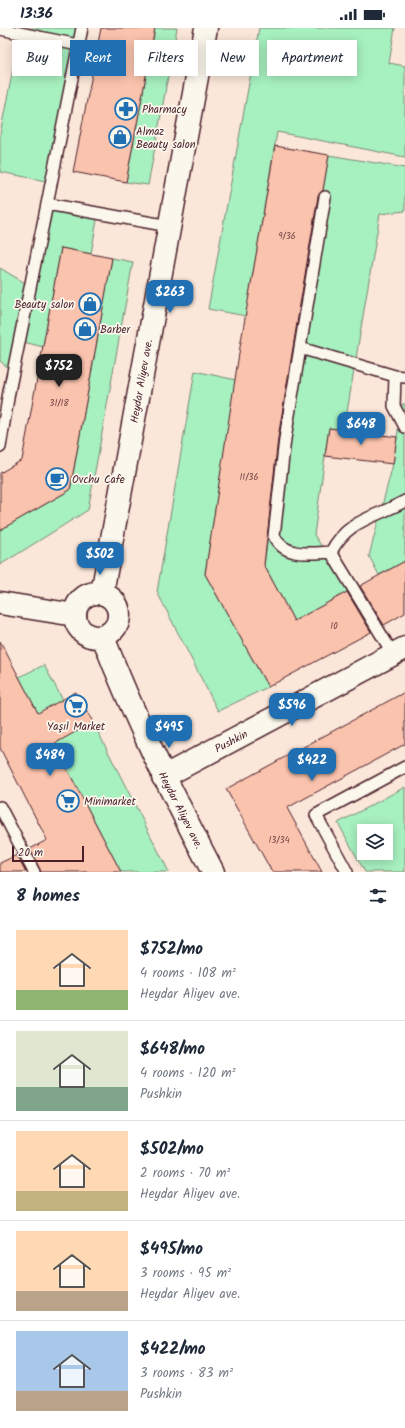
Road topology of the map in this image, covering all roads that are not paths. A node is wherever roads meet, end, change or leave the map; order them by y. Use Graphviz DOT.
graph roads {
  1 [pos="82,28"];
  2 [pos="206,28"];
  3 [pos="0,29"];
  4 [pos="79,40"];
  5 [pos="70,42"];
  6 [pos="72,76"];
  7 [pos="325,197"];
  8 [pos="47,204"];
  9 [pos="169,226"];
  10 [pos="300,348"];
  11 [pos="400,377"];
  12 [pos="5,392"];
  13 [pos="405,427"];
  14 [pos="0,447"];
  15 [pos="405,501"];
  16 [pos="332,552"];
  17 [pos="102,593"];
  18 [pos="0,603"];
  19 [pos="75,615"];
  20 [pos="103,637"];
  21 [pos="399,651"];
  22 [pos="405,767"];
  23 [pos="163,777"];
  24 [pos="0,807"];
  25 [pos="34,872"];
  26 [pos="213,872"];
  27 [pos="347,872"];
  1 -- 4 [label="lane"];
  2 -- 9 [label="main road, Heydar Aliyev ave."];
  3 -- 5 [label="lane"];
  6 -- 8 [label="lane"];
  7 -- 10 [label="lane"];
  8 -- 9 [label="lane"];
  8 -- 12 [label="lane"];
  9 -- 17 [label="main road, Heydar Aliyev ave."];
  10 -- 11 [label="lane"];
  10 -- 16 [label="lane"];
  11 -- 13 [label="lane"];
  12 -- 14 [label="lane"];
  15 -- 16 [label="lane"];
  16 -- 21 [label="lane"];
  17 -- 19 [label="main road"];
  17 -- 20 [label="main road"];
  18 -- 19 [label="main road"];
  19 -- 20 [label="main road"];
  20 -- 23 [label="main road, Heydar Aliyev ave."];
  21 -- 23 [label="main road, Pushkin"];
  22 -- 27 [label="lane"];
  23 -- 26 [label="main road, Heydar Aliyev ave."];
  24 -- 25 [label="lane"];
}
